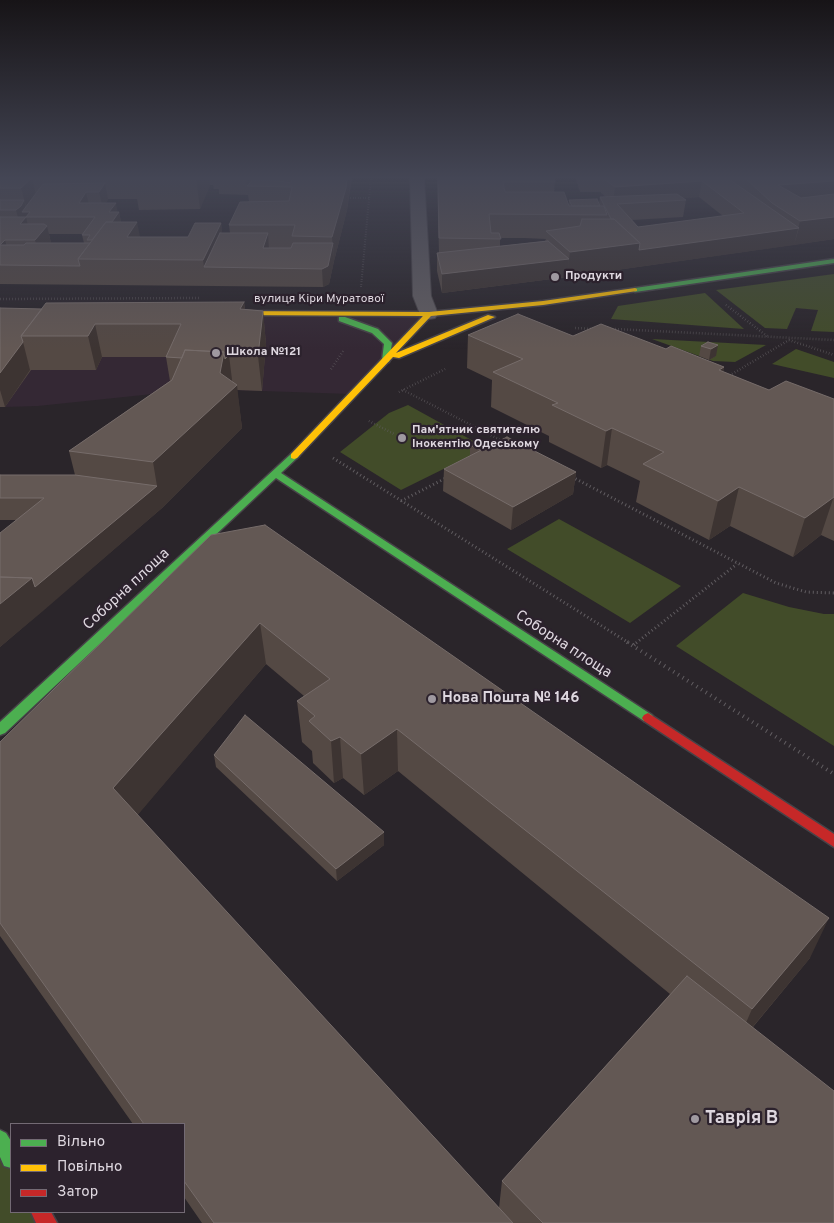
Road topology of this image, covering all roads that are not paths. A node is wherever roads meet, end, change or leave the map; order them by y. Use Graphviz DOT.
graph roads {
  1 [pos="419,234"];
  2 [pos="834,261"];
  3 [pos="543,303"];
  4 [pos="219,313"];
  5 [pos="321,314"];
  6 [pos="429,314"];
  7 [pos="386,360"];
  8 [pos="276,474"];
  9 [pos="0,730"];
  10 [pos="834,841"];
  11 [pos="0,1139"];
  12 [pos="10,1157"];
  1 -- 6 [label="street"];
  2 -- 3 [label="street, Соборна площа"];
  3 -- 6 [label="street, Соборна площа"];
  3 -- 7 [label="street, Соборна площа"];
  4 -- 5 [label="street, вулиця Кіри Муратової"];
  5 -- 6 [label="street, вулиця Кіри Муратової"];
  5 -- 7 [label="street"];
  6 -- 7 [label="street, Соборна площа"];
  7 -- 8 [label="street, Соборна площа"];
  8 -- 9 [label="street, Соборна площа"];
  8 -- 10 [label="street, Соборна площа"];
  11 -- 12 [label="street"];
}
